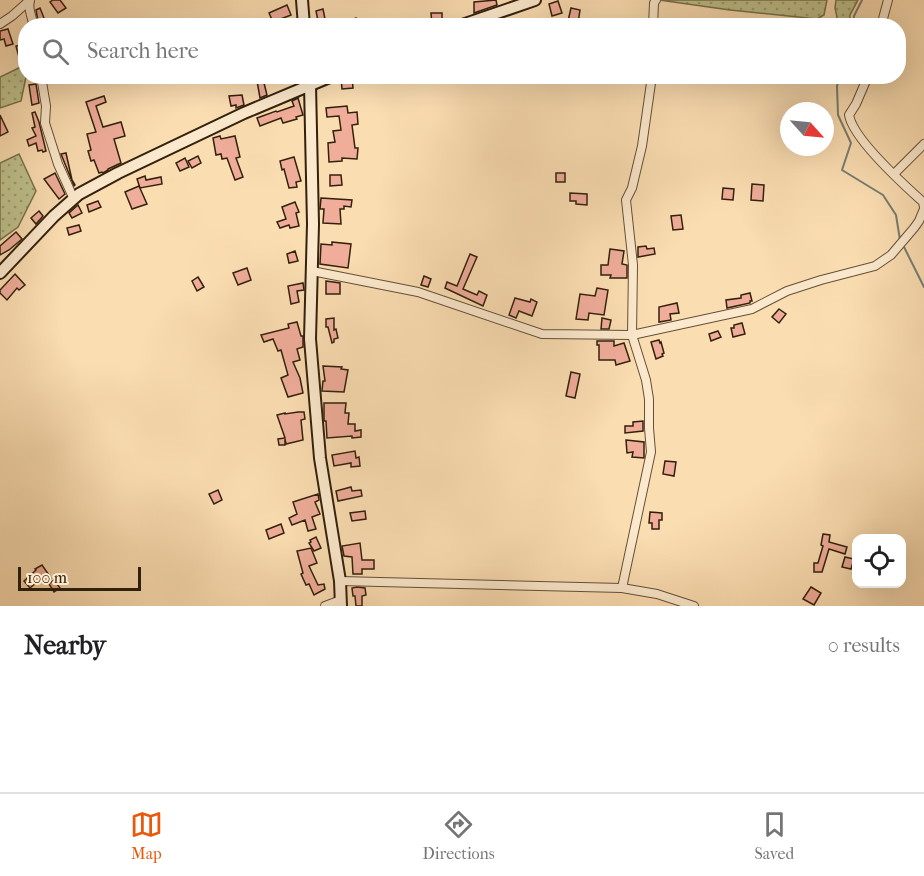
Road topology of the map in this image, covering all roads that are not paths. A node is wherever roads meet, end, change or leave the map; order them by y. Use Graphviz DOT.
graph roads {
  1 [pos="30,0"];
  2 [pos="302,0"];
  3 [pos="535,0"];
  4 [pos="656,0"];
  5 [pos="888,0"];
  6 [pos="32,18"];
  7 [pos="303,18"];
  8 [pos="482,18"];
  9 [pos="653,18"];
  10 [pos="883,18"];
  11 [pos="0,24"];
  12 [pos="42,84"];
  13 [pos="303,84"];
  14 [pos="309,84"];
  15 [pos="651,84"];
  16 [pos="865,84"];
  17 [pos="924,144"];
  18 [pos="894,174"];
  19 [pos="78,196"];
  20 [pos="924,205"];
  21 [pos="312,271"];
  22 [pos="0,273"];
  23 [pos="632,335"];
  24 [pos="340,581"];
  25 [pos="622,588"];
  26 [pos="341,603"];
  27 [pos="325,606"];
  28 [pos="694,606"];
  1 -- 6 [label="street"];
  1 -- 11 [label="street"];
  2 -- 7 [label="street"];
  3 -- 8 [label="street"];
  4 -- 9 [label="street"];
  5 -- 10 [label="street"];
  12 -- 19 [label="street"];
  13 -- 19 [label="street"];
  14 -- 21 [label="street"];
  15 -- 23 [label="street"];
  16 -- 18 [label="street"];
  17 -- 18 [label="street"];
  18 -- 20 [label="street"];
  19 -- 22 [label="street"];
  20 -- 23 [label="street"];
  21 -- 23 [label="street"];
  21 -- 24 [label="street"];
  23 -- 25 [label="street"];
  24 -- 25 [label="street"];
  24 -- 26 [label="street"];
  25 -- 28 [label="street"];
  26 -- 27 [label="street"];
}
